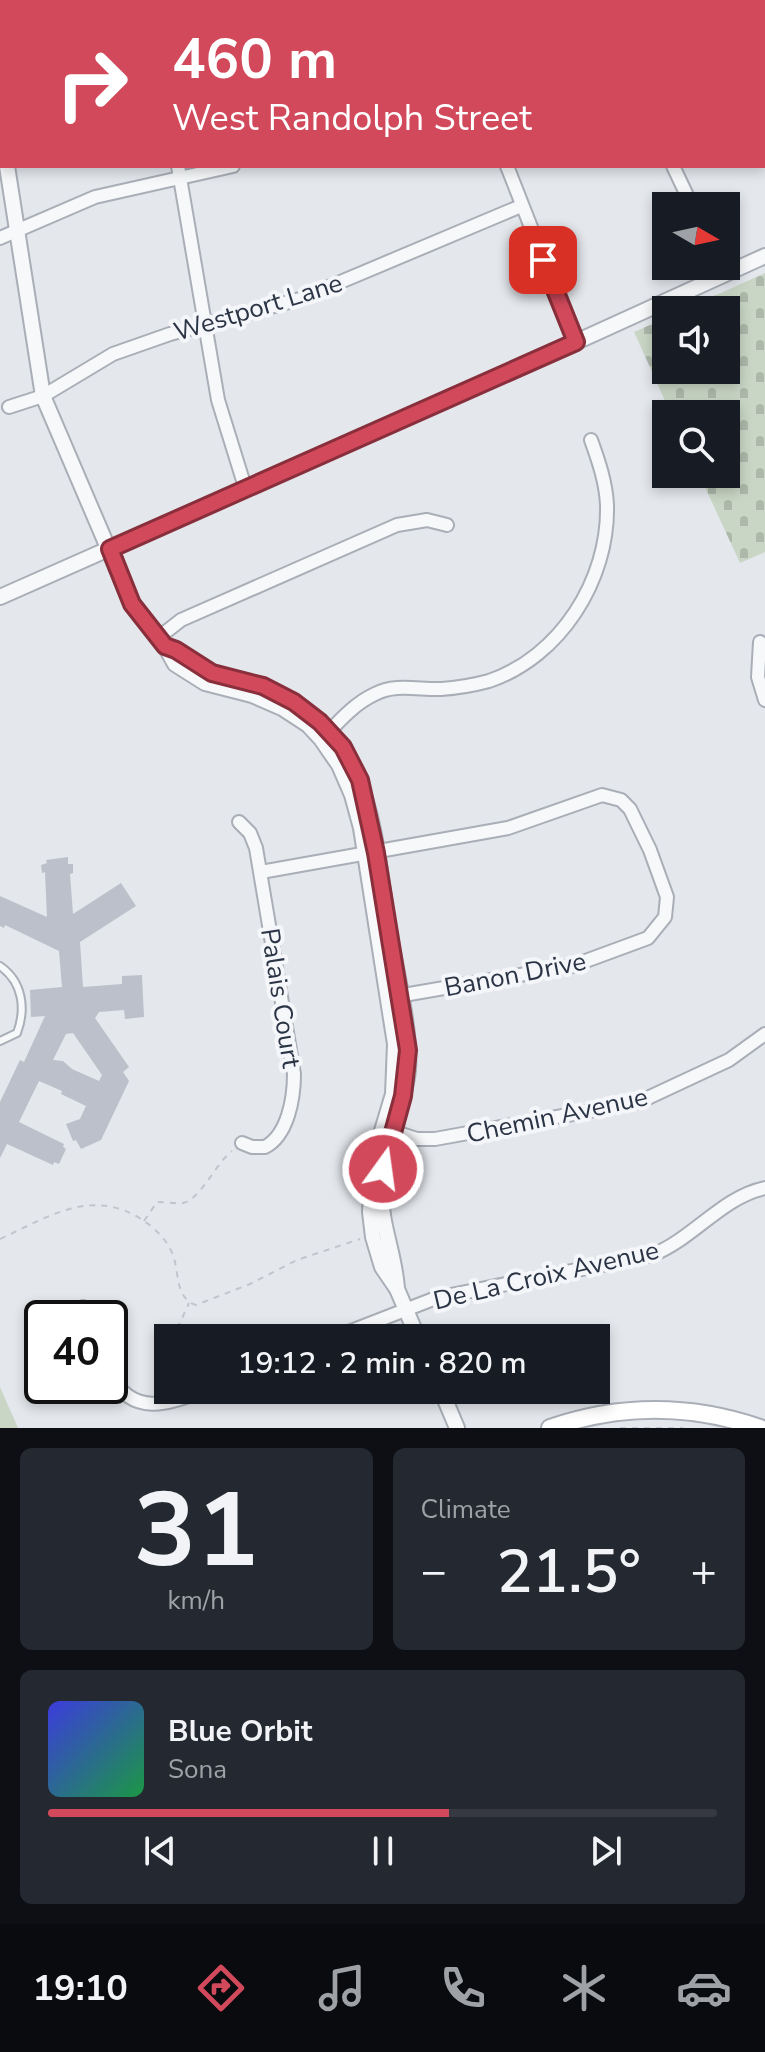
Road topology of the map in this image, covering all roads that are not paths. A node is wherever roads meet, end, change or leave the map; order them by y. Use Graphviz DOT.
graph roads {
  1 [pos="7,168"];
  2 [pos="225,168"];
  3 [pos="508,168"];
  4 [pos="674,168"];
  5 [pos="180,171"];
  6 [pos="685,192"];
  7 [pos="521,206"];
  8 [pos="17,232"];
  9 [pos="0,238"];
  10 [pos="765,256"];
  11 [pos="740,264"];
  12 [pos="702,280"];
  13 [pos="204,326"];
  14 [pos="576,342"];
  15 [pos="43,396"];
  16 [pos="9,407"];
  17 [pos="591,440"];
  18 [pos="245,487"];
  19 [pos="447,525"];
  20 [pos="110,549"];
  21 [pos="0,597"];
  22 [pos="161,642"];
  23 [pos="760,642"];
  24 [pos="765,700"];
  25 [pos="325,735"];
  26 [pos="239,822"];
  27 [pos="370,854"];
  28 [pos="261,872"];
  29 [pos="0,966"];
  30 [pos="394,997"];
  31 [pos="765,1034"];
  32 [pos="0,1041"];
  33 [pos="387,1130"];
  34 [pos="242,1143"];
  35 [pos="765,1188"];
  36 [pos="397,1289"];
  37 [pos="405,1308"];
  38 [pos="367,1324"];
  39 [pos="412,1324"];
  40 [pos="128,1394"];
  41 [pos="154,1403"];
  42 [pos="447,1404"];
  43 [pos="457,1428"];
  44 [pos="550,1428"];
  45 [pos="581,1428"];
  46 [pos="728,1428"];
  47 [pos="760,1428"];
  1 -- 8 [label="street"];
  2 -- 5 [label="street"];
  3 -- 7 [label="street"];
  4 -- 6 [label="street"];
  5 -- 8 [label="street"];
  5 -- 13 [label="street"];
  7 -- 13 [label="street, Westport Lane"];
  7 -- 14 [label="street"];
  8 -- 9 [label="street"];
  8 -- 15 [label="street"];
  10 -- 11 [label="street"];
  12 -- 14 [label="street"];
  13 -- 15 [label="street, Westport Lane"];
  13 -- 18 [label="street"];
  14 -- 18 [label="street"];
  15 -- 16 [label="street, Westport Lane"];
  15 -- 20 [label="street"];
  17 -- 25 [label="street"];
  18 -- 20 [label="street"];
  19 -- 22 [label="street"];
  20 -- 21 [label="street"];
  20 -- 22 [label="street"];
  22 -- 25 [label="street"];
  23 -- 24 [label="street"];
  25 -- 27 [label="street"];
  26 -- 28 [label="street, Palais Court"];
  27 -- 28 [label="street"];
  27 -- 30 [label="street"];
  27 -- 30 [label="street, Banon Drive"];
  28 -- 34 [label="street, Palais Court"];
  29 -- 32 [label="lane"];
  30 -- 33 [label="street"];
  31 -- 33 [label="street, Chemin Avenue"];
  33 -- 36 [label="street"];
  33 -- 36 [label="street"];
  35 -- 37 [label="street, De La Croix Avenue"];
  36 -- 37 [label="street"];
  37 -- 38 [label="street, De La Croix Avenue"];
  37 -- 39 [label="street"];
  40 -- 41 [label="street"];
  42 -- 43 [label="street"];
  44 -- 47 [label="main road"];
  45 -- 46 [label="main road"];
}
